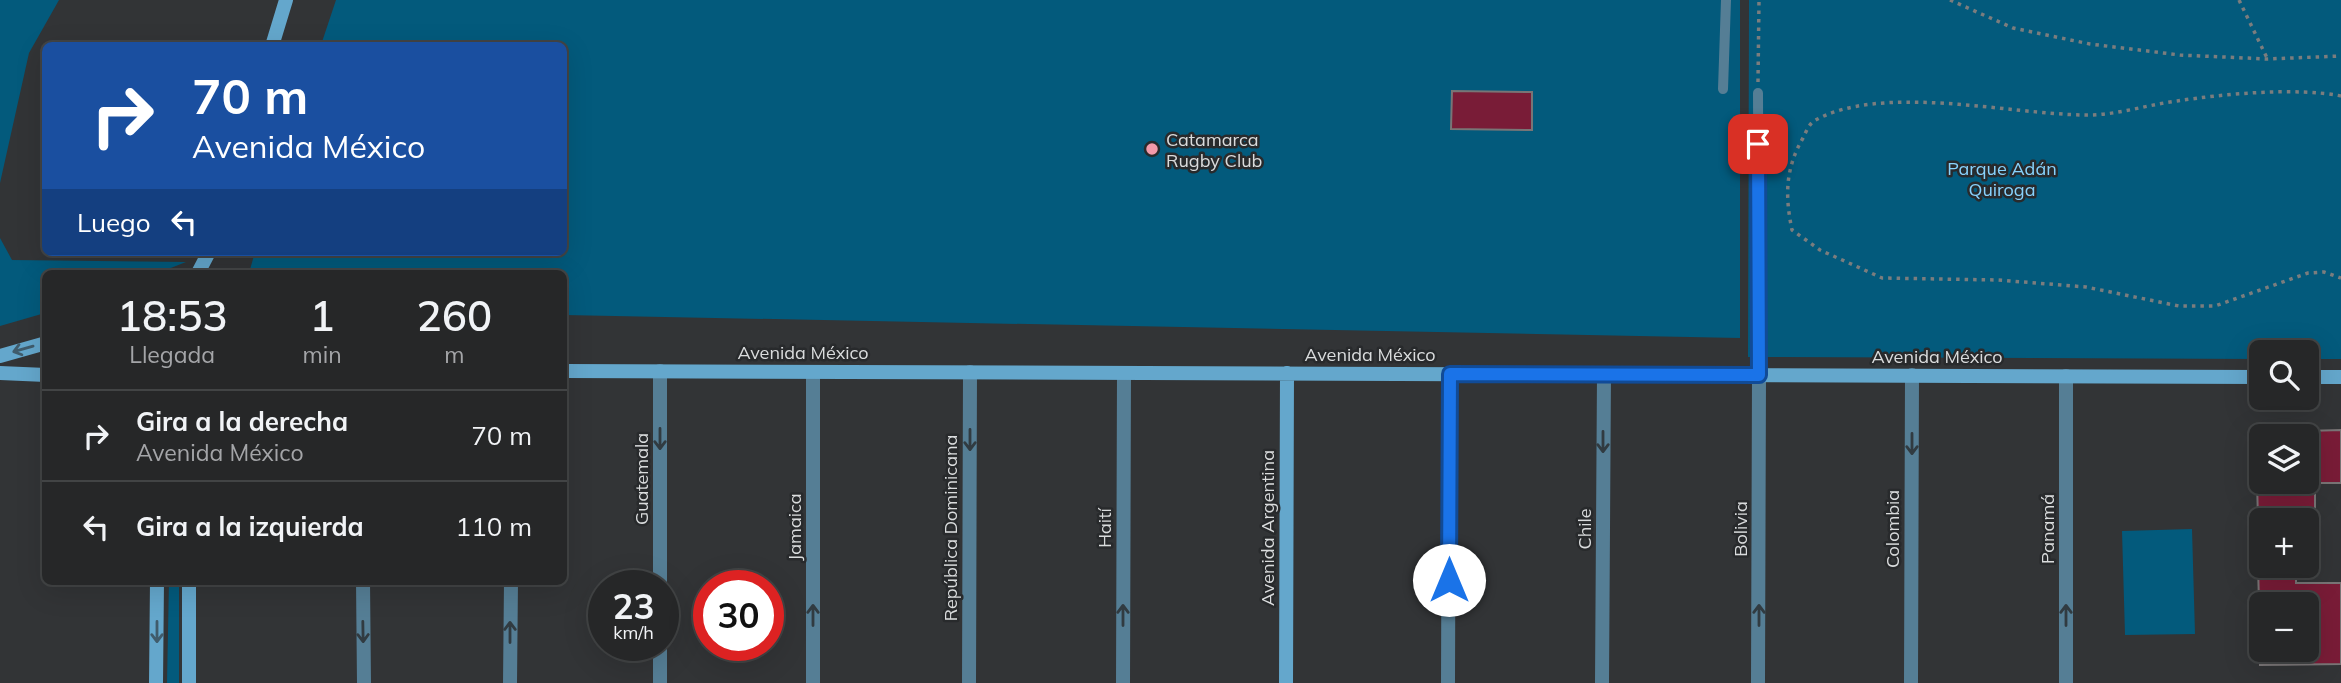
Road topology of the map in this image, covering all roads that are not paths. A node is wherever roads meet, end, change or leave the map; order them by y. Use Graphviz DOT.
graph roads {
  1 [pos="286,0"];
  2 [pos="1726,0"];
  3 [pos="273,42"];
  4 [pos="1723,89"];
  5 [pos="1758,93"];
  6 [pos="42,344"];
  7 [pos="0,356"];
  8 [pos="567,371"];
  9 [pos="660,371"];
  10 [pos="814,372"];
  11 [pos="970,372"];
  12 [pos="0,373"];
  13 [pos="1124,373"];
  14 [pos="1287,373"];
  15 [pos="1450,374"];
  16 [pos="1604,374"];
  17 [pos="42,375"];
  18 [pos="1759,375"];
  19 [pos="1912,375"];
  20 [pos="2066,376"];
  21 [pos="2249,377"];
  22 [pos="2319,377"];
  23 [pos="2341,377"];
  24 [pos="660,570"];
  25 [pos="157,585"];
  26 [pos="189,585"];
  27 [pos="363,585"];
  28 [pos="511,585"];
  29 [pos="660,661"];
  30 [pos="156,683"];
  31 [pos="189,683"];
  32 [pos="364,683"];
  33 [pos="510,683"];
  34 [pos="660,683"];
  35 [pos="813,683"];
  36 [pos="969,683"];
  37 [pos="1123,683"];
  38 [pos="1286,683"];
  39 [pos="1448,683"];
  40 [pos="1602,683"];
  41 [pos="1758,683"];
  42 [pos="1911,683"];
  43 [pos="2066,683"];
  1 -- 3 [label="main road"];
  2 -- 4 [label="lane"];
  5 -- 18 [label="lane"];
  6 -- 7 [label="main road, one-way"];
  8 -- 9 [label="main road, Avenida México"];
  9 -- 10 [label="main road, Avenida México"];
  9 -- 24 [label="street, Guatemala, one-way"];
  10 -- 11 [label="main road, Avenida México"];
  35 -- 10 [label="street, Jamaica, one-way"];
  11 -- 13 [label="main road, Avenida México"];
  11 -- 36 [label="street, República Dominicana, one-way"];
  12 -- 17 [label="main road"];
  13 -- 14 [label="main road, Avenida México"];
  37 -- 13 [label="street, Haití, one-way"];
  14 -- 15 [label="main road, Avenida México"];
  14 -- 38 [label="main road, Avenida Argentina"];
  15 -- 16 [label="main road, Avenida México"];
  15 -- 39 [label="street"];
  16 -- 18 [label="main road, Avenida México"];
  16 -- 40 [label="street, Chile, one-way"];
  18 -- 19 [label="main road, Avenida México"];
  41 -- 18 [label="street, Bolivia, one-way"];
  19 -- 20 [label="main road, Avenida México"];
  19 -- 42 [label="street, Colombia, one-way"];
  20 -- 21 [label="main road, Avenida México"];
  43 -- 20 [label="street, Panamá, one-way"];
  22 -- 23 [label="main road"];
  25 -- 30 [label="main road, one-way"];
  26 -- 31 [label="main road"];
  27 -- 32 [label="street, one-way"];
  33 -- 28 [label="street, one-way"];
  29 -- 34 [label="street"];
}
